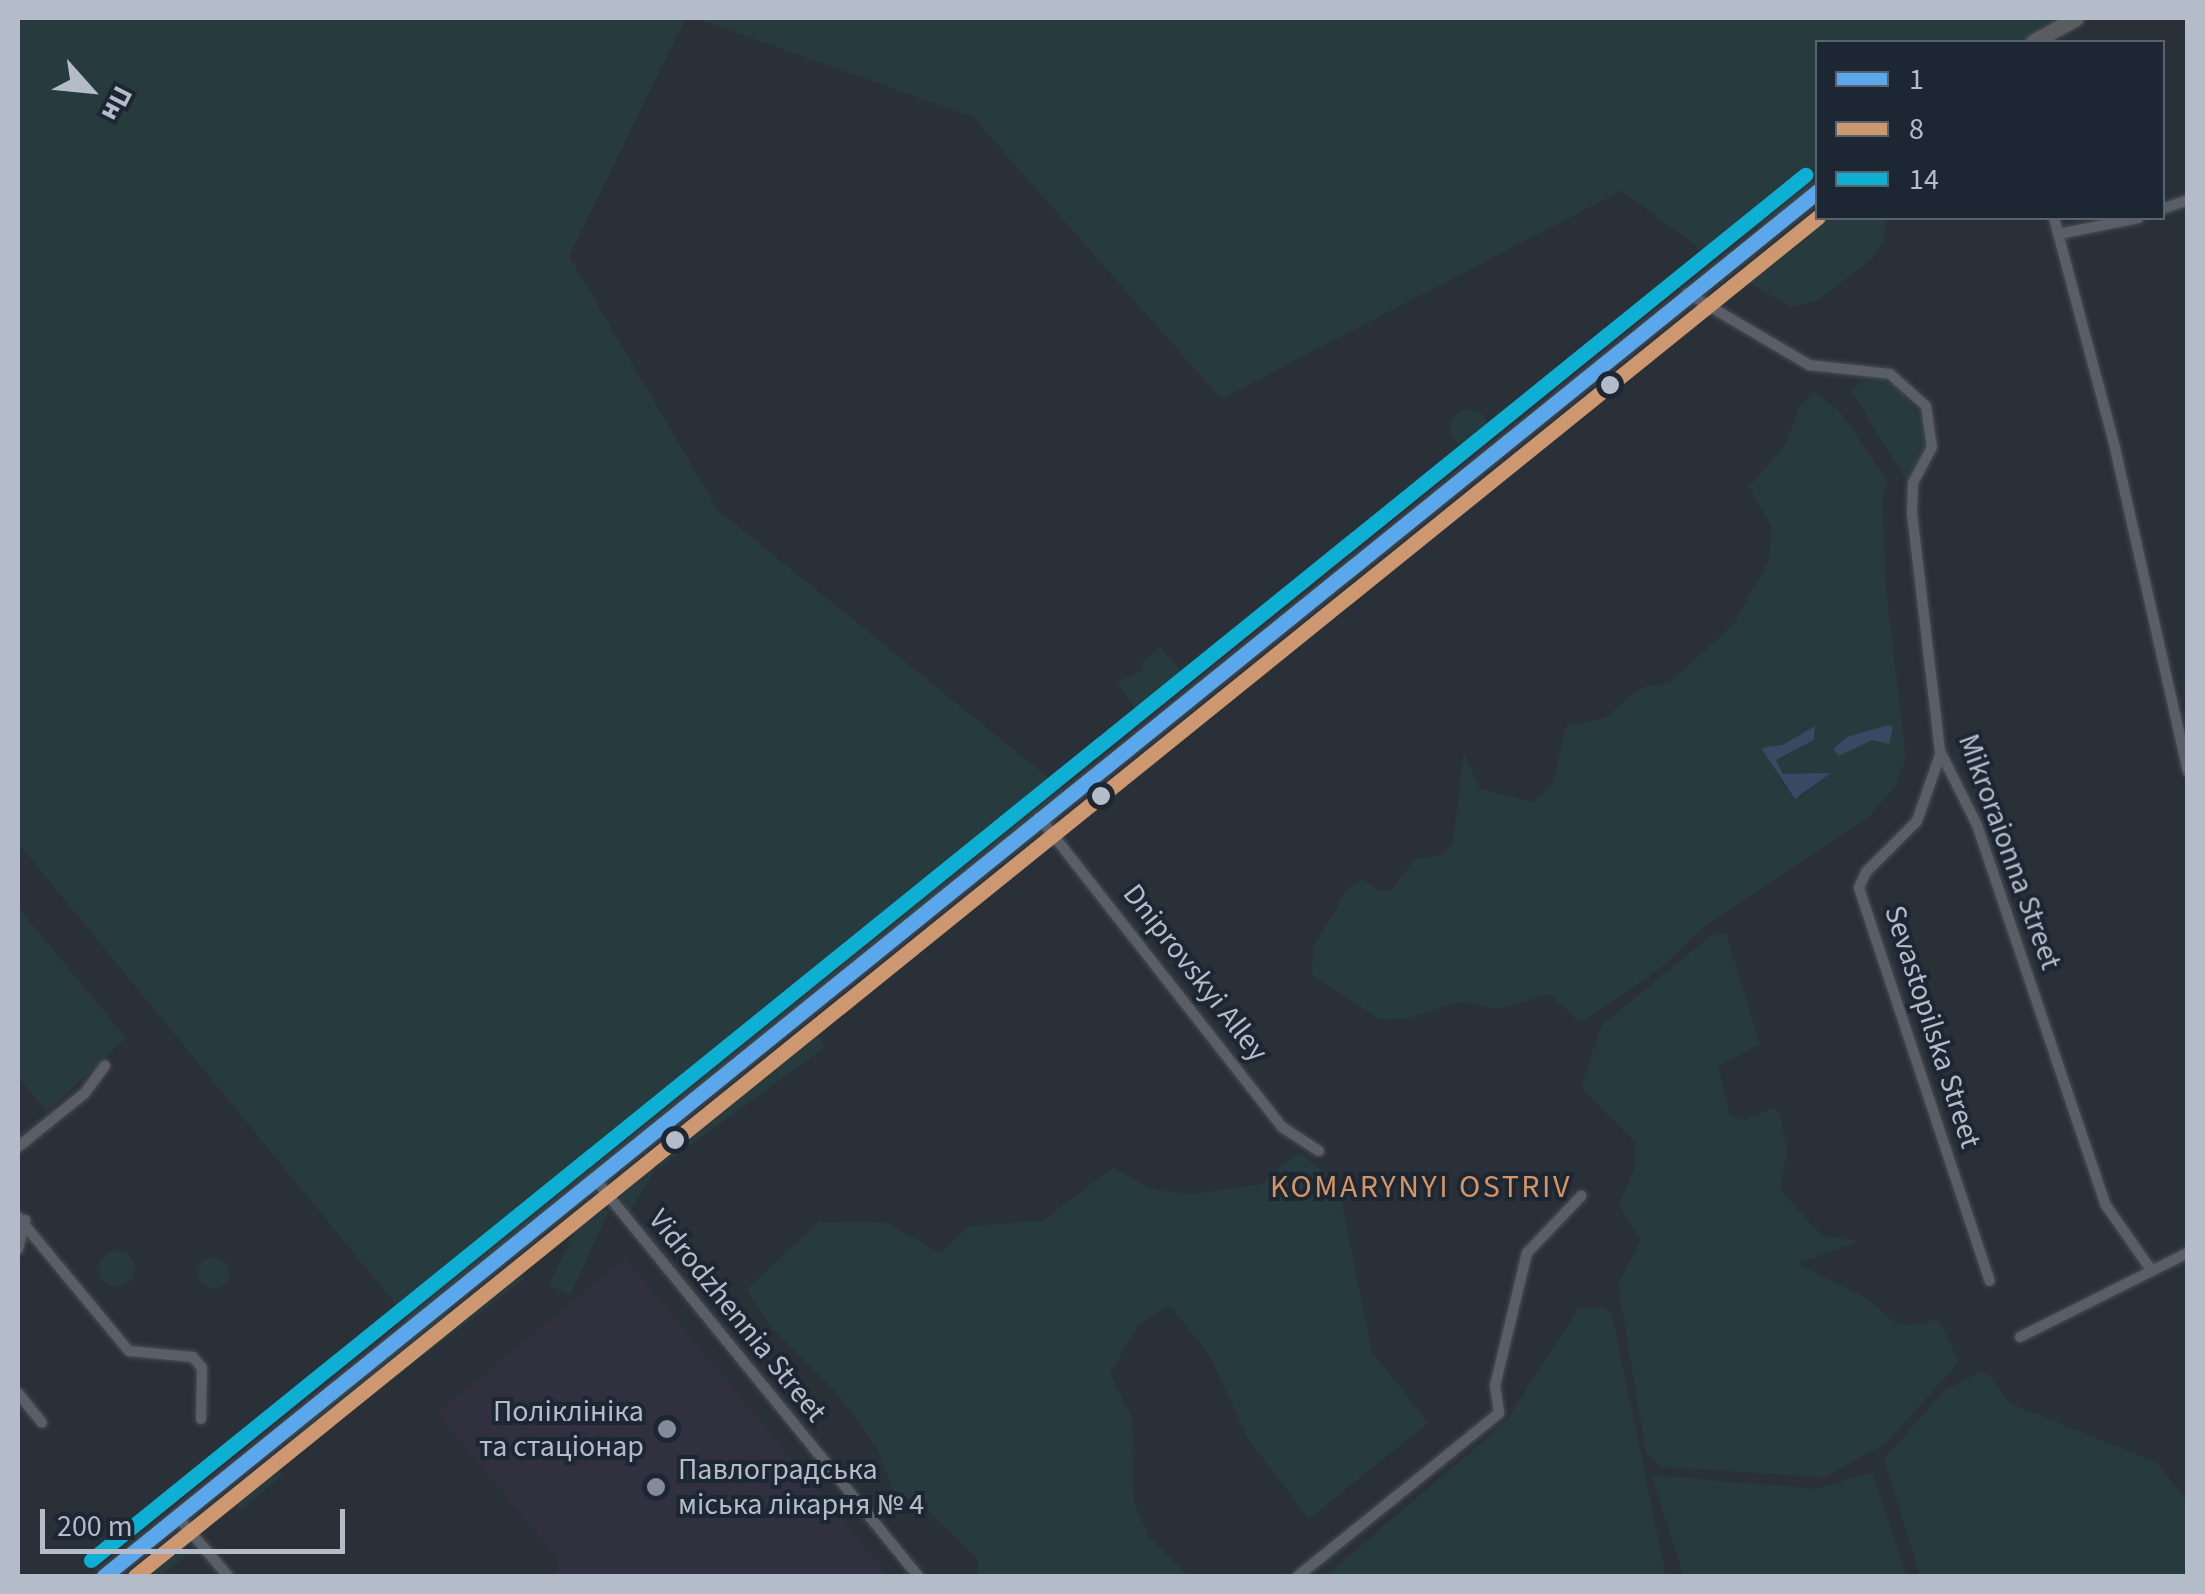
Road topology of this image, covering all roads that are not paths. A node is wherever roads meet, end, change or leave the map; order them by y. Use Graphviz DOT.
graph roads {
  1 [pos="2076,18"];
  2 [pos="2037,40"];
  3 [pos="1815,193"];
  4 [pos="2055,220"];
  5 [pos="2128,220"];
  6 [pos="2059,234"];
  7 [pos="1687,293"];
  8 [pos="1940,752"];
  9 [pos="2188,771"];
  10 [pos="1039,817"];
  11 [pos="104,1065"];
  12 [pos="18,1146"];
  13 [pos="1319,1151"];
  14 [pos="594,1178"];
  15 [pos="1582,1196"];
  16 [pos="21,1218"];
  17 [pos="18,1249"];
  18 [pos="2188,1253"];
  19 [pos="2152,1271"];
  20 [pos="1990,1281"];
  21 [pos="2020,1336"];
  22 [pos="18,1393"];
  23 [pos="201,1419"];
  24 [pos="42,1423"];
  25 [pos="178,1516"];
  26 [pos="104,1576"];
  27 [pos="228,1576"];
  28 [pos="918,1576"];
  29 [pos="1298,1576"];
  1 -- 2 [label="highway"];
  3 -- 7 [label="highway"];
  4 -- 6 [label="street"];
  5 -- 6 [label="street"];
  6 -- 9 [label="street"];
  7 -- 8 [label="street, Mikroraionna Street"];
  7 -- 10 [label="highway"];
  8 -- 19 [label="street, Mikroraionna Street"];
  8 -- 20 [label="street, Sevastopilska Street"];
  10 -- 13 [label="street, Dniprovskyi Alley"];
  10 -- 14 [label="highway"];
  11 -- 12 [label="street"];
  14 -- 25 [label="highway"];
  14 -- 28 [label="street, Vidrodzhennia Street"];
  15 -- 29 [label="street"];
  16 -- 17 [label="street"];
  16 -- 23 [label="street"];
  18 -- 19 [label="street"];
  19 -- 21 [label="street"];
  22 -- 24 [label="street"];
  25 -- 26 [label="highway"];
  25 -- 27 [label="street"];
}
